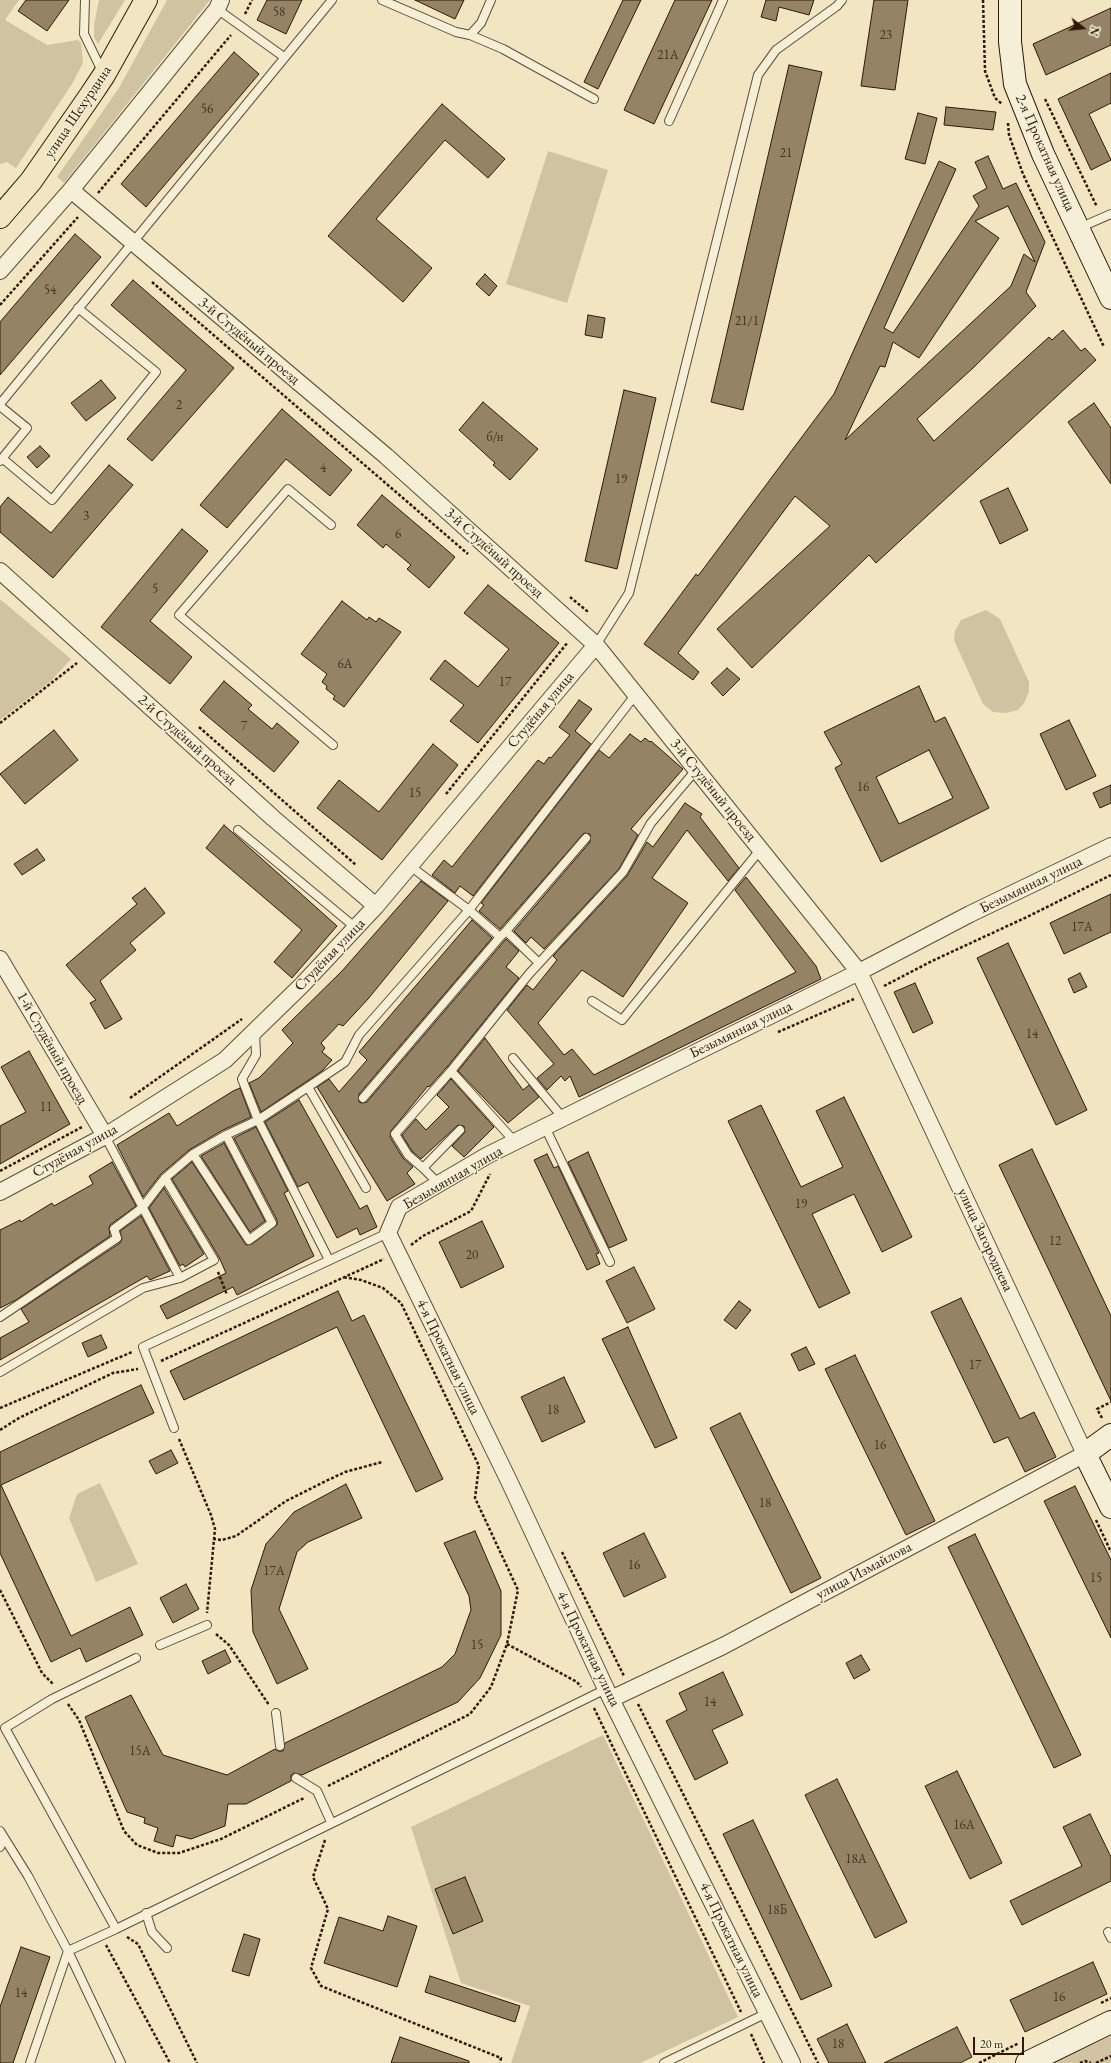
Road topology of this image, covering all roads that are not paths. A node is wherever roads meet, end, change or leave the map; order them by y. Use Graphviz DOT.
graph roads {
  1 [pos="85,0"];
  2 [pos="146,0"];
  3 [pos="332,0"];
  4 [pos="382,0"];
  5 [pos="491,0"];
  6 [pos="723,0"];
  7 [pos="842,0"];
  8 [pos="1010,0"];
  9 [pos="219,4"];
  10 [pos="470,35"];
  11 [pos="284,57"];
  12 [pos="104,75"];
  13 [pos="594,99"];
  14 [pos="669,121"];
  15 [pos="71,190"];
  16 [pos="1111,214"];
  17 [pos="0,217"];
  18 [pos="1078,228"];
  19 [pos="132,242"];
  20 [pos="0,272"];
  21 [pos="1111,298"];
  22 [pos="78,308"];
  23 [pos="0,405"];
  24 [pos="1,460"];
  25 [pos="331,525"];
  26 [pos="0,571"];
  27 [pos="596,644"];
  28 [pos="636,694"];
  29 [pos="333,745"];
  30 [pos="696,770"];
  31 [pos="238,830"];
  32 [pos="586,838"];
  33 [pos="1111,846"];
  34 [pos="760,850"];
  35 [pos="410,866"];
  36 [pos="376,906"];
  37 [pos="469,910"];
  38 [pos="356,928"];
  39 [pos="503,934"];
  40 [pos="0,959"];
  41 [pos="539,963"];
  42 [pos="855,974"];
  43 [pos="592,1002"];
  44 [pos="255,1031"];
  45 [pos="513,1058"];
  46 [pos="451,1071"];
  47 [pos="308,1087"];
  48 [pos="363,1098"];
  49 [pos="564,1118"];
  50 [pos="258,1120"];
  51 [pos="545,1127"];
  52 [pos="460,1130"];
  53 [pos="226,1135"];
  54 [pos="105,1136"];
  55 [pos="515,1142"];
  56 [pos="193,1154"];
  57 [pos="423,1168"];
  58 [pos="165,1178"];
  59 [pos="439,1184"];
  60 [pos="366,1188"];
  61 [pos="0,1192"];
  62 [pos="142,1208"];
  63 [pos="388,1233"];
  64 [pos="329,1260"];
  65 [pos="610,1262"];
  66 [pos="180,1278"];
  67 [pos="0,1317"];
  68 [pos="0,1372"];
  69 [pos="174,1428"];
  70 [pos="1111,1435"];
  71 [pos="1085,1454"];
  72 [pos="1102,1512"];
  73 [pos="206,1625"];
  74 [pos="160,1645"];
  75 [pos="136,1658"];
  76 [pos="609,1694"];
  77 [pos="276,1713"];
  78 [pos="280,1746"];
  79 [pos="296,1778"];
  80 [pos="331,1822"];
  81 [pos="2,1834"];
  82 [pos="0,1847"];
  83 [pos="146,1913"];
  84 [pos="116,1929"];
  85 [pos="167,1948"];
  86 [pos="68,1951"];
  87 [pos="768,2013"];
  88 [pos="1111,2022"];
  89 [pos="30,2063"];
  90 [pos="121,2063"];
  91 [pos="664,2063"];
  92 [pos="792,2063"];
  93 [pos="1027,2063"];
  1 -- 12 [label="lane"];
  2 -- 12 [label="main road, улица Шехурдина"];
  3 -- 11 [label="lane"];
  4 -- 10 [label="lane"];
  5 -- 10 [label="lane"];
  6 -- 14 [label="lane"];
  7 -- 27 [label="lane"];
  8 -- 18 [label="street, 2-я Прокатная улица"];
  9 -- 11 [label="lane"];
  9 -- 15 [label="street"];
  10 -- 13 [label="lane"];
  11 -- 19 [label="lane"];
  12 -- 17 [label="main road, улица Шехурдина"];
  15 -- 19 [label="street, 3-й Студёный проезд"];
  15 -- 20 [label="street"];
  16 -- 18 [label="lane"];
  18 -- 21 [label="street, 2-я Прокатная улица"];
  19 -- 22 [label="lane"];
  19 -- 27 [label="street, 3-й Студёный проезд"];
  22 -- 23 [label="lane"];
  22 -- 24 [label="lane"];
  23 -- 24 [label="lane"];
  25 -- 29 [label="lane"];
  26 -- 36 [label="street, 2-й Студёный проезд"];
  27 -- 28 [label="street, 3-й Студёный проезд"];
  27 -- 35 [label="street, Студёная улица"];
  28 -- 30 [label="street, 3-й Студёный проезд"];
  28 -- 37 [label="lane"];
  30 -- 34 [label="street, 3-й Студёный проезд"];
  30 -- 41 [label="lane"];
  31 -- 38 [label="lane"];
  32 -- 39 [label="lane"];
  33 -- 42 [label="street, Безымянная улица"];
  34 -- 42 [label="street, 3-й Студёный проезд"];
  34 -- 43 [label="lane"];
  35 -- 36 [label="street, Студёная улица"];
  35 -- 37 [label="lane"];
  36 -- 38 [label="street, Студёная улица"];
  37 -- 39 [label="lane"];
  37 -- 47 [label="lane"];
  38 -- 44 [label="street, Студёная улица"];
  39 -- 41 [label="lane"];
  39 -- 48 [label="lane"];
  40 -- 54 [label="street, 1-й Студёный проезд"];
  41 -- 46 [label="lane"];
  42 -- 49 [label="street, Безымянная улица"];
  42 -- 71 [label="street, улица Загороднева"];
  44 -- 50 [label="lane"];
  44 -- 54 [label="street, Студёная улица"];
  45 -- 49 [label="lane"];
  46 -- 55 [label="lane"];
  46 -- 57 [label="lane"];
  47 -- 50 [label="lane"];
  47 -- 60 [label="lane"];
  49 -- 51 [label="street, Безымянная улица"];
  50 -- 53 [label="lane"];
  50 -- 64 [label="lane"];
  51 -- 55 [label="street, Безымянная улица"];
  51 -- 65 [label="lane"];
  52 -- 57 [label="lane"];
  53 -- 56 [label="lane"];
  53 -- 56 [label="lane"];
  54 -- 61 [label="street, Студёная улица"];
  54 -- 62 [label="lane"];
  55 -- 59 [label="street, Безымянная улица"];
  56 -- 58 [label="lane"];
  57 -- 59 [label="lane"];
  58 -- 62 [label="lane"];
  58 -- 66 [label="lane"];
  59 -- 63 [label="street, Безымянная улица"];
  62 -- 66 [label="lane"];
  62 -- 67 [label="lane"];
  63 -- 64 [label="lane"];
  63 -- 76 [label="street, 4-я Прокатная улица"];
  64 -- 69 [label="lane"];
  66 -- 68 [label="lane"];
  70 -- 71 [label="street, улица Измайлова"];
  71 -- 72 [label="street, улица Загороднева"];
  71 -- 76 [label="street, улица Измайлова"];
  73 -- 74 [label="lane"];
  75 -- 84 [label="lane"];
  76 -- 80 [label="lane"];
  76 -- 87 [label="street, 4-я Прокатная улица"];
  77 -- 78 [label="lane"];
  79 -- 80 [label="lane"];
  80 -- 83 [label="lane"];
  81 -- 82 [label="lane"];
  81 -- 86 [label="lane"];
  83 -- 84 [label="lane"];
  83 -- 85 [label="lane"];
  84 -- 86 [label="lane"];
  86 -- 89 [label="lane"];
  86 -- 90 [label="lane"];
  87 -- 91 [label="lane"];
  87 -- 92 [label="street, 4-я Прокатная улица"];
  88 -- 93 [label="street"];
}
